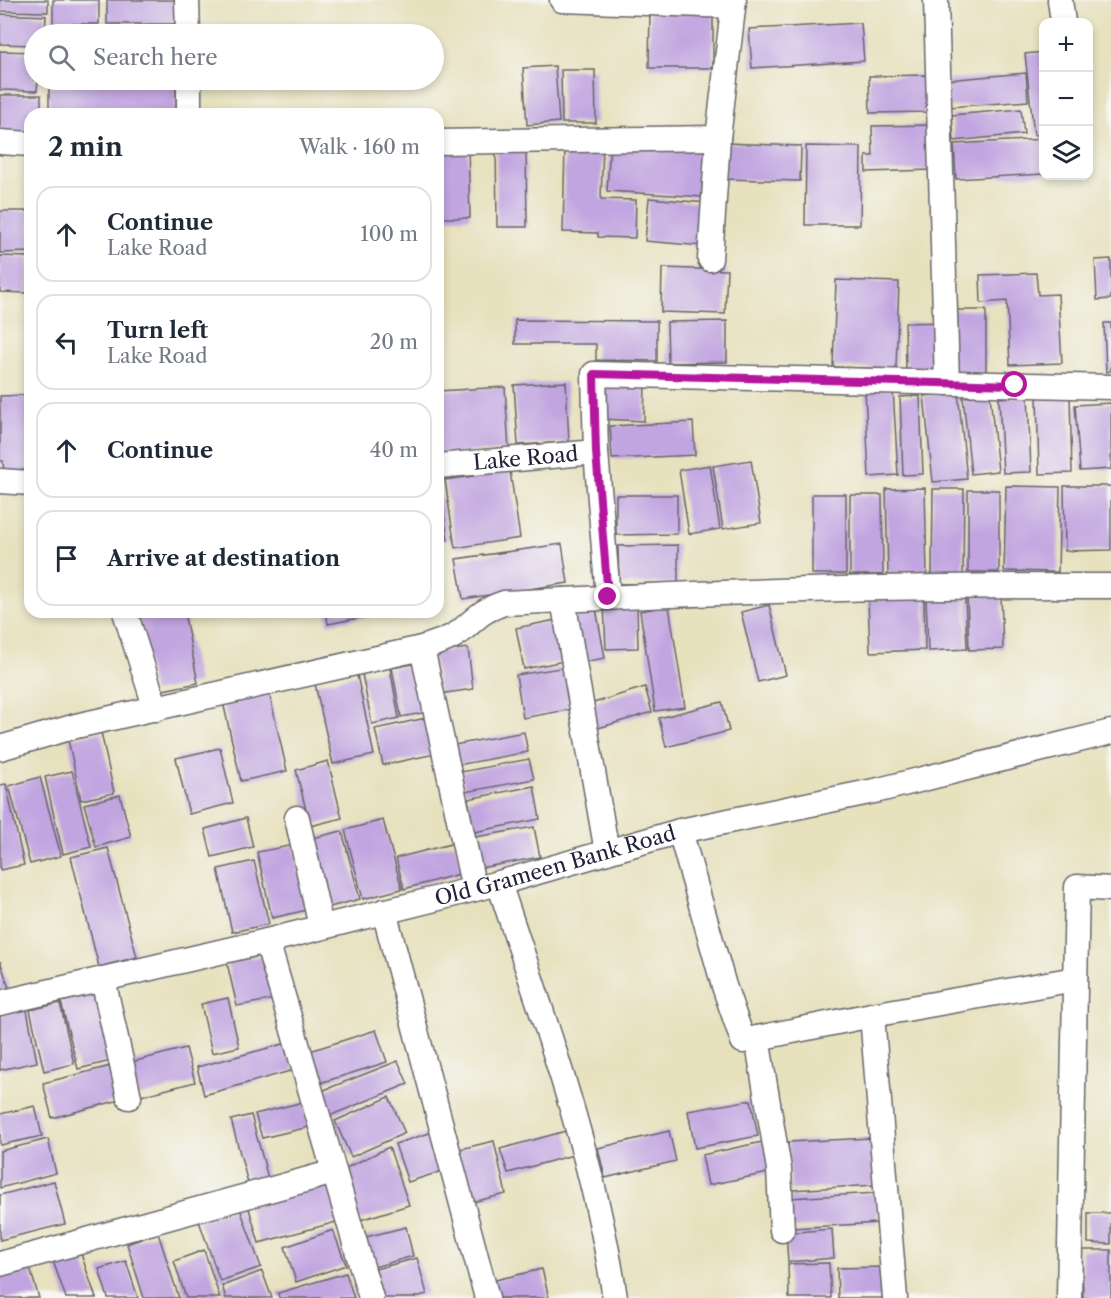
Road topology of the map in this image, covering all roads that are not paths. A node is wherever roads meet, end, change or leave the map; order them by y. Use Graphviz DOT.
graph roads {
  1 [pos="187,0"];
  2 [pos="562,0"];
  3 [pos="936,0"];
  4 [pos="1060,0"];
  5 [pos="733,3"];
  6 [pos="1062,18"];
  7 [pos="188,24"];
  8 [pos="189,90"];
  9 [pos="189,108"];
  10 [pos="718,138"];
  11 [pos="0,142"];
  12 [pos="444,142"];
  13 [pos="24,144"];
  14 [pos="710,259"];
  15 [pos="947,383"];
  16 [pos="1111,387"];
  17 [pos="596,452"];
  18 [pos="444,465"];
  19 [pos="0,481"];
  20 [pos="24,483"];
  21 [pos="1111,586"];
  22 [pos="608,597"];
  23 [pos="563,600"];
  24 [pos="127,618"];
  25 [pos="422,648"];
  26 [pos="156,709"];
  27 [pos="1111,732"];
  28 [pos="0,748"];
  29 [pos="297,818"];
  30 [pos="680,831"];
  31 [pos="607,852"];
  32 [pos="499,883"];
  33 [pos="474,889"];
  34 [pos="1111,889"];
  35 [pos="384,911"];
  36 [pos="321,927"];
  37 [pos="267,941"];
  38 [pos="103,979"];
  39 [pos="1075,979"];
  40 [pos="0,1004"];
  41 [pos="872,1015"];
  42 [pos="757,1038"];
  43 [pos="129,1097"];
  44 [pos="334,1172"];
  45 [pos="782,1230"];
  46 [pos="0,1264"];
  47 [pos="371,1298"];
  48 [pos="487,1298"];
  49 [pos="615,1298"];
  50 [pos="895,1298"];
  51 [pos="1069,1298"];
  1 -- 7 [label="street"];
  2 -- 5 [label="street"];
  3 -- 15 [label="street"];
  4 -- 6 [label="street"];
  5 -- 10 [label="street"];
  8 -- 9 [label="street"];
  10 -- 12 [label="street"];
  10 -- 14 [label="street"];
  11 -- 13 [label="street"];
  15 -- 16 [label="street, Lake Road"];
  15 -- 17 [label="street, Lake Road"];
  17 -- 18 [label="street, Lake Road"];
  17 -- 22 [label="street"];
  19 -- 20 [label="street"];
  21 -- 22 [label="street"];
  22 -- 23 [label="street"];
  23 -- 25 [label="street"];
  23 -- 31 [label="street"];
  24 -- 26 [label="street"];
  25 -- 26 [label="street"];
  25 -- 33 [label="street"];
  26 -- 28 [label="street"];
  27 -- 30 [label="street, Old Grameen Bank Road"];
  29 -- 36 [label="street"];
  30 -- 31 [label="street, Old Grameen Bank Road"];
  30 -- 42 [label="street"];
  31 -- 32 [label="street, Old Grameen Bank Road"];
  32 -- 33 [label="street, Old Grameen Bank Road"];
  32 -- 49 [label="street"];
  33 -- 35 [label="street, Old Grameen Bank Road"];
  34 -- 39 [label="street"];
  35 -- 36 [label="street, Old Grameen Bank Road"];
  35 -- 48 [label="street"];
  36 -- 37 [label="street, Old Grameen Bank Road"];
  37 -- 38 [label="street, Old Grameen Bank Road"];
  37 -- 44 [label="street"];
  38 -- 40 [label="street, Old Grameen Bank Road"];
  38 -- 43 [label="street"];
  39 -- 41 [label="street"];
  39 -- 51 [label="street"];
  41 -- 42 [label="street"];
  41 -- 50 [label="street"];
  42 -- 45 [label="street"];
  44 -- 46 [label="street"];
  44 -- 47 [label="street"];
}
